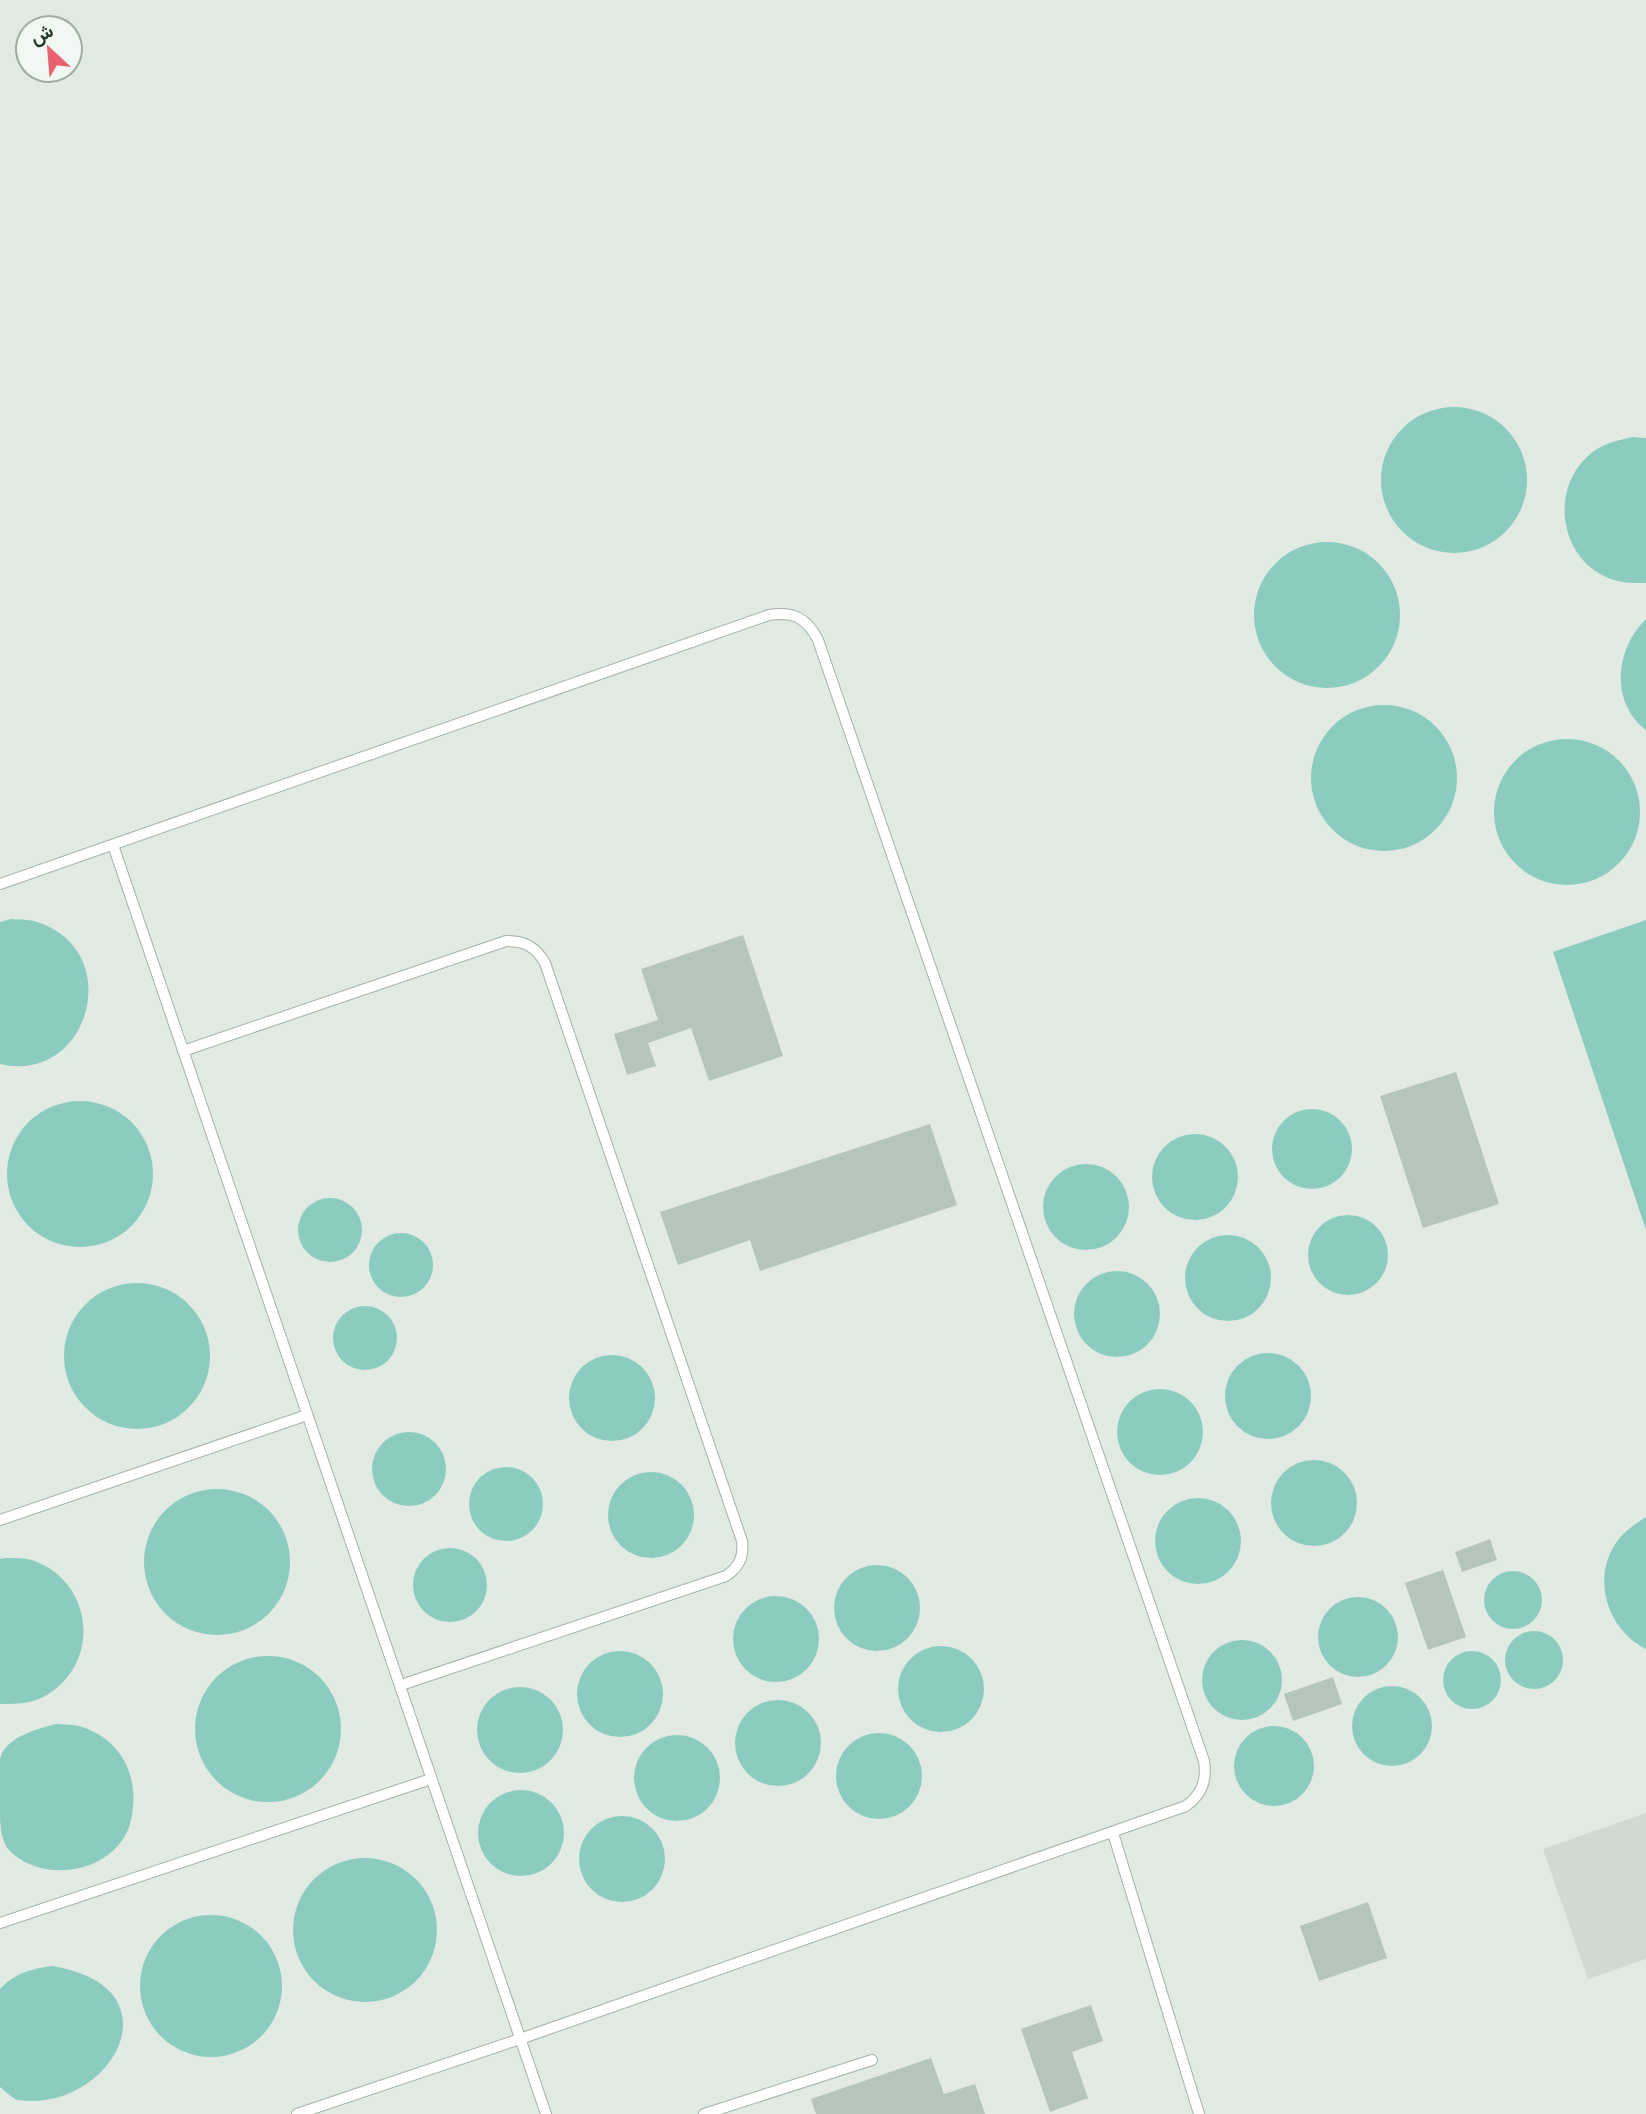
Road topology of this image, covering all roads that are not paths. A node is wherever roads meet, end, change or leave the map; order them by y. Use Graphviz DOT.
graph roads {
  1 [pos="113,845"];
  2 [pos="0,884"];
  3 [pos="183,1051"];
  4 [pos="307,1415"];
  5 [pos="0,1520"];
  6 [pos="401,1685"];
  7 [pos="431,1779"];
  8 [pos="1113,1833"];
  9 [pos="0,1923"];
  10 [pos="520,2039"];
  11 [pos="872,2060"];
  12 [pos="297,2114"];
  13 [pos="546,2114"];
  14 [pos="704,2114"];
  15 [pos="1199,2114"];
  1 -- 2 [label="lane"];
  1 -- 3 [label="lane"];
  1 -- 8 [label="lane"];
  3 -- 4 [label="lane"];
  3 -- 6 [label="lane"];
  4 -- 5 [label="lane"];
  4 -- 6 [label="lane"];
  6 -- 7 [label="lane"];
  7 -- 9 [label="lane"];
  7 -- 10 [label="lane"];
  8 -- 10 [label="lane"];
  8 -- 15 [label="lane"];
  10 -- 12 [label="lane"];
  10 -- 13 [label="lane"];
  11 -- 14 [label="lane"];
}
